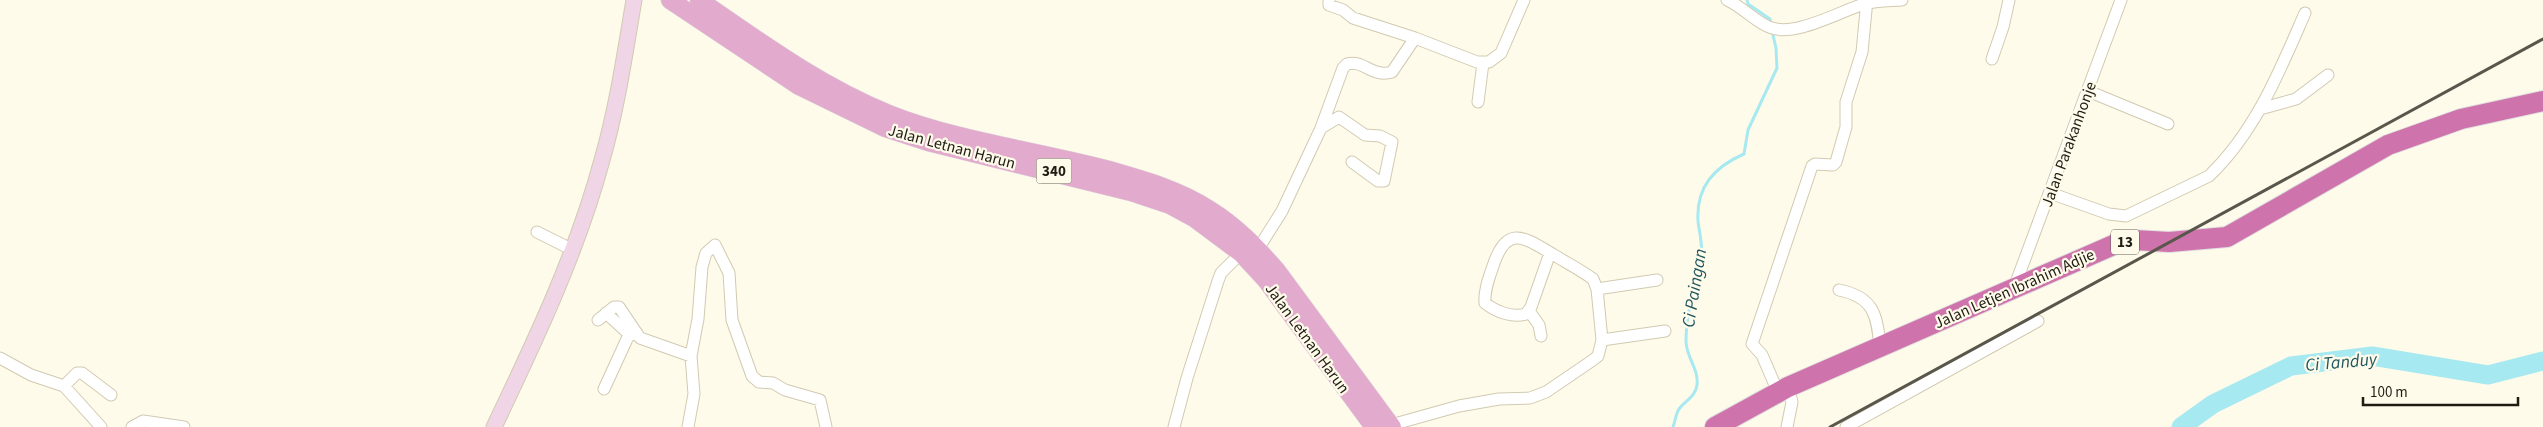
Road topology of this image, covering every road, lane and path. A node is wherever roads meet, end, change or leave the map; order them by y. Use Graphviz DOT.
graph roads {
  1 [pos="634,0"];
  2 [pos="670,0"];
  3 [pos="698,0"];
  4 [pos="1329,0"];
  5 [pos="1524,0"];
  6 [pos="1728,0"];
  7 [pos="1902,0"];
  8 [pos="2009,0"];
  9 [pos="2121,0"];
  10 [pos="1867,2"];
  11 [pos="2305,13"];
  12 [pos="1416,38"];
  13 [pos="1992,59"];
  14 [pos="1484,63"];
  15 [pos="2328,75"];
  16 [pos="2088,91"];
  17 [pos="829,94"];
  18 [pos="2543,101"];
  19 [pos="1478,102"];
  20 [pos="2260,109"];
  21 [pos="2168,124"];
  22 [pos="1321,128"];
  23 [pos="1352,162"];
  24 [pos="2050,193"];
  25 [pos="537,232"];
  26 [pos="572,250"];
  27 [pos="1249,251"];
  28 [pos="1550,252"];
  29 [pos="1658,280"];
  30 [pos="2014,288"];
  31 [pos="1598,289"];
  32 [pos="1839,290"];
  33 [pos="1529,311"];
  34 [pos="602,317"];
  35 [pos="2038,321"];
  36 [pos="1665,331"];
  37 [pos="633,334"];
  38 [pos="1541,336"];
  39 [pos="1602,340"];
  40 [pos="1880,347"];
  41 [pos="690,356"];
  42 [pos="0,358"];
  43 [pos="64,386"];
  44 [pos="604,389"];
  45 [pos="1783,390"];
  46 [pos="111,395"];
  47 [pos="1386,426"];
  48 [pos="101,427"];
  49 [pos="132,427"];
  50 [pos="184,427"];
  51 [pos="494,427"];
  52 [pos="688,427"];
  53 [pos="826,427"];
  54 [pos="1174,427"];
  55 [pos="1715,427"];
  56 [pos="1786,427"];
  57 [pos="1846,427"];
  1 -- 26 [label="street"];
  2 -- 17 [label="main road, Jalan Letnan Harun / 340"];
  3 -- 17 [label="main road, Jalan Letnan Harun / 340"];
  4 -- 12 [label="street"];
  5 -- 14 [label="street"];
  6 -- 10 [label="street"];
  7 -- 10 [label="street"];
  8 -- 13 [label="street"];
  9 -- 16 [label="street, Jalan Parakanhonje"];
  10 -- 45 [label="street"];
  11 -- 20 [label="street"];
  12 -- 14 [label="street"];
  12 -- 22 [label="street"];
  14 -- 19 [label="street"];
  15 -- 20 [label="street"];
  16 -- 21 [label="street"];
  16 -- 24 [label="street, Jalan Parakanhonje"];
  17 -- 27 [label="main road, Jalan Letnan Harun / 340"];
  18 -- 30 [label="highway, Jalan Letjen Ibrahim Adjie / 13"];
  20 -- 24 [label="street"];
  22 -- 23 [label="street"];
  22 -- 27 [label="street"];
  24 -- 30 [label="street, Jalan Parakanhonje"];
  25 -- 26 [label="street"];
  26 -- 51 [label="street"];
  27 -- 47 [label="main road, Jalan Letnan Harun / 340"];
  27 -- 54 [label="street"];
  28 -- 31 [label="street"];
  28 -- 33 [label="street"];
  28 -- 33 [label="street"];
  29 -- 31 [label="street"];
  30 -- 40 [label="highway, Jalan Letjen Ibrahim Adjie / 13"];
  31 -- 39 [label="street"];
  32 -- 40 [label="street"];
  33 -- 38 [label="street"];
  34 -- 37 [label="street"];
  35 -- 57 [label="street"];
  36 -- 39 [label="street"];
  37 -- 41 [label="street"];
  37 -- 44 [label="street"];
  39 -- 47 [label="street"];
  40 -- 45 [label="highway, Jalan Letjen Ibrahim Adjie / 13"];
  41 -- 52 [label="street"];
  41 -- 53 [label="street"];
  42 -- 43 [label="street"];
  43 -- 46 [label="street"];
  43 -- 48 [label="street"];
  45 -- 55 [label="highway, Jalan Letjen Ibrahim Adjie / 13"];
  45 -- 56 [label="street"];
  49 -- 50 [label="street"];
}
